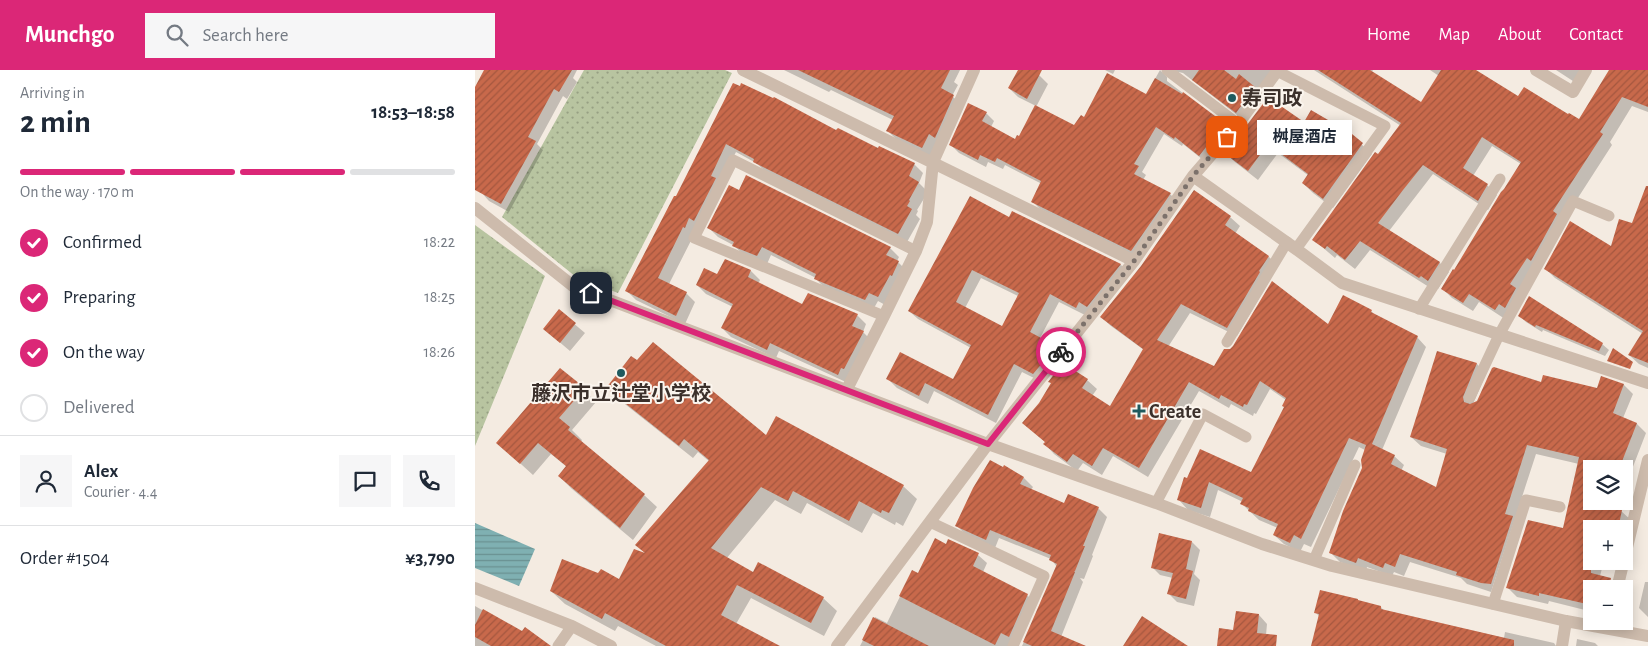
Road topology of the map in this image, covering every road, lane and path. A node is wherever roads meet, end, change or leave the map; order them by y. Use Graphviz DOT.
graph roads {
  1 [pos="743,70"];
  2 [pos="974,70"];
  3 [pos="1167,70"];
  4 [pos="1535,70"];
  5 [pos="1585,70"];
  6 [pos="1277,71"];
  7 [pos="1238,124"];
  8 [pos="933,162"];
  9 [pos="1193,176"];
  10 [pos="1500,179"];
  11 [pos="475,208"];
  12 [pos="1609,216"];
  13 [pos="1291,245"];
  14 [pos="915,251"];
  15 [pos="1134,261"];
  16 [pos="1419,309"];
  17 [pos="884,316"];
  18 [pos="1499,335"];
  19 [pos="1227,342"];
  20 [pos="1648,383"];
  21 [pos="847,389"];
  22 [pos="1470,396"];
  23 [pos="1246,437"];
  24 [pos="988,444"];
  25 [pos="1648,460"];
  26 [pos="1355,465"];
  27 [pos="1156,503"];
  28 [pos="1560,507"];
  29 [pos="930,522"];
  30 [pos="1314,560"];
  31 [pos="1619,580"];
  32 [pos="475,588"];
  33 [pos="1493,604"];
  34 [pos="1566,621"];
  35 [pos="1583,623"];
  36 [pos="572,626"];
  37 [pos="1627,630"];
  38 [pos="1648,636"];
  39 [pos="558,646"];
  40 [pos="611,646"];
  41 [pos="837,646"];
  42 [pos="1013,646"];
  43 [pos="1562,646"];
  1 -- 8 [label="street"];
  2 -- 8 [label="street"];
  3 -- 7 [label="lane"];
  4 -- 5 [label="street"];
  6 -- 7 [label="street"];
  6 -- 13 [label="lane"];
  7 -- 9 [label="street"];
  8 -- 14 [label="street"];
  8 -- 15 [label="street"];
  9 -- 13 [label="street"];
  9 -- 15 [label="street"];
  10 -- 16 [label="lane"];
  11 -- 21 [label="street"];
  12 -- 18 [label="lane"];
  13 -- 16 [label="street"];
  13 -- 19 [label="lane"];
  14 -- 17 [label="street"];
  14 -- 17 [label="lane"];
  15 -- 24 [label="street"];
  16 -- 18 [label="street"];
  17 -- 21 [label="street"];
  18 -- 20 [label="street"];
  18 -- 22 [label="lane"];
  21 -- 24 [label="street"];
  23 -- 27 [label="lane"];
  24 -- 27 [label="street"];
  24 -- 29 [label="street"];
  25 -- 31 [label="street"];
  26 -- 30 [label="lane"];
  27 -- 30 [label="street"];
  28 -- 33 [label="lane"];
  29 -- 41 [label="street"];
  29 -- 42 [label="lane"];
  30 -- 33 [label="street"];
  32 -- 36 [label="street"];
  33 -- 34 [label="street"];
  34 -- 35 [label="street"];
  34 -- 43 [label="street"];
  36 -- 39 [label="lane"];
  36 -- 40 [label="street"];
  37 -- 38 [label="street"];
}
